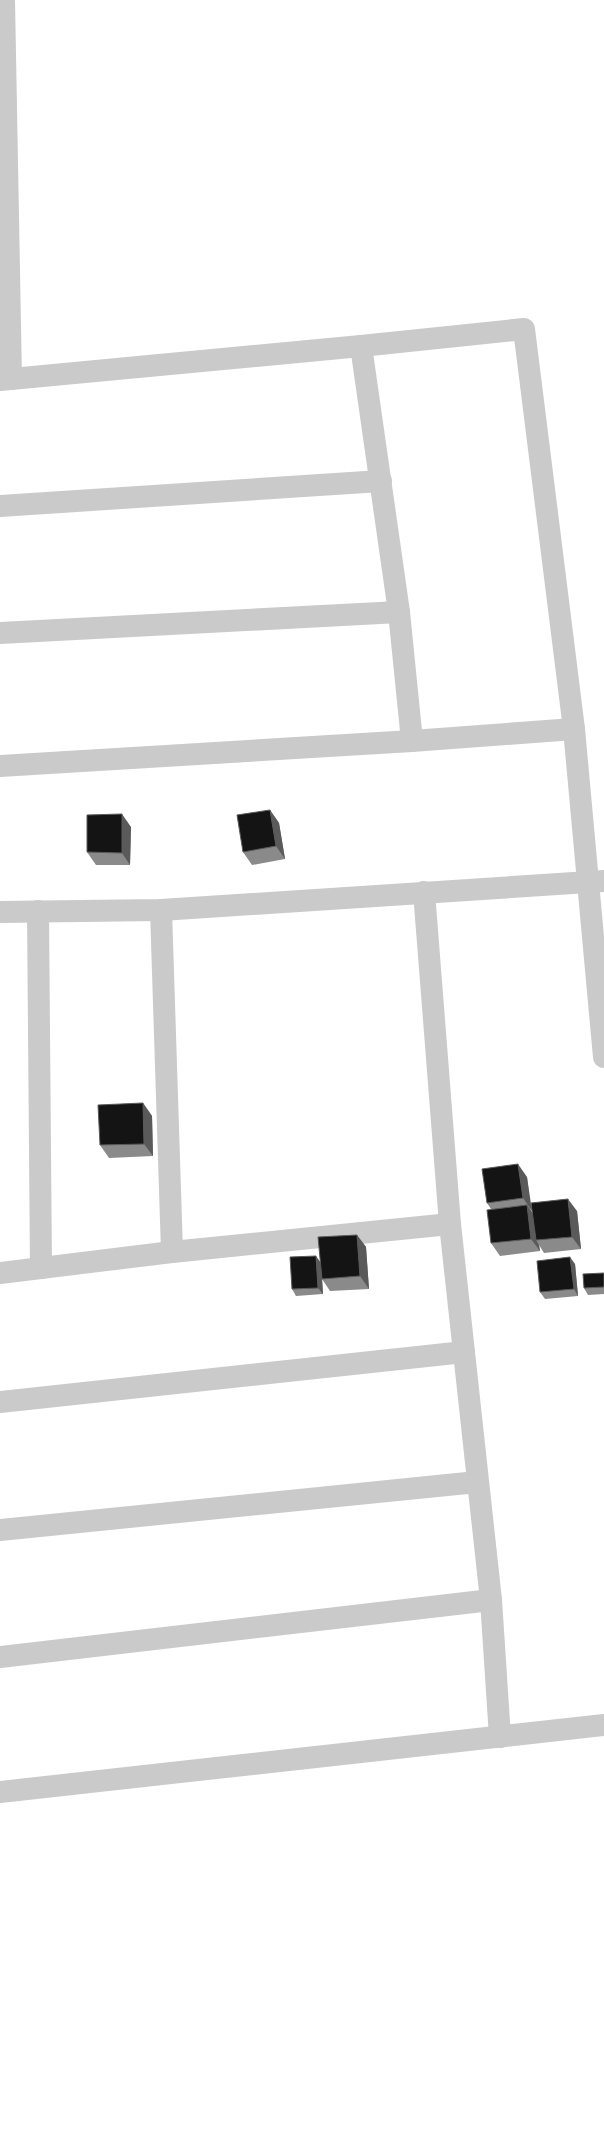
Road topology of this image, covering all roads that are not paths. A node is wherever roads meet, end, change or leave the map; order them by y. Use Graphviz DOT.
graph roads {
  1 [pos="4,0"];
  2 [pos="361,346"];
  3 [pos="5,379"];
  4 [pos="381,481"];
  5 [pos="0,506"];
  6 [pos="399,612"];
  7 [pos="0,633"];
  8 [pos="574,729"];
  9 [pos="412,742"];
  10 [pos="0,766"];
  11 [pos="596,881"];
  12 [pos="424,892"];
  13 [pos="161,910"];
  14 [pos="38,911"];
  15 [pos="0,912"];
  16 [pos="604,1057"];
  17 [pos="450,1224"];
  18 [pos="172,1252"];
  19 [pos="41,1268"];
  20 [pos="0,1272"];
  21 [pos="464,1352"];
  22 [pos="0,1402"];
  23 [pos="477,1482"];
  24 [pos="0,1530"];
  25 [pos="491,1600"];
  26 [pos="0,1657"];
  27 [pos="604,1725"];
  28 [pos="500,1737"];
  29 [pos="0,1792"];
  1 -- 3 [label="street"];
  2 -- 3 [label="street"];
  2 -- 4 [label="street"];
  2 -- 8 [label="street"];
  4 -- 5 [label="street"];
  4 -- 6 [label="street"];
  6 -- 7 [label="street"];
  6 -- 9 [label="street"];
  8 -- 9 [label="street"];
  8 -- 11 [label="street"];
  9 -- 10 [label="street"];
  11 -- 12 [label="street"];
  11 -- 16 [label="street"];
  12 -- 13 [label="street"];
  12 -- 17 [label="street"];
  13 -- 14 [label="street"];
  13 -- 18 [label="street"];
  14 -- 15 [label="street"];
  14 -- 19 [label="street"];
  17 -- 18 [label="street"];
  17 -- 21 [label="street"];
  18 -- 19 [label="street"];
  19 -- 20 [label="street"];
  21 -- 22 [label="street"];
  21 -- 23 [label="street"];
  23 -- 24 [label="street"];
  23 -- 25 [label="street"];
  25 -- 26 [label="street"];
  25 -- 28 [label="street"];
  27 -- 28 [label="street"];
  28 -- 29 [label="street"];
}
